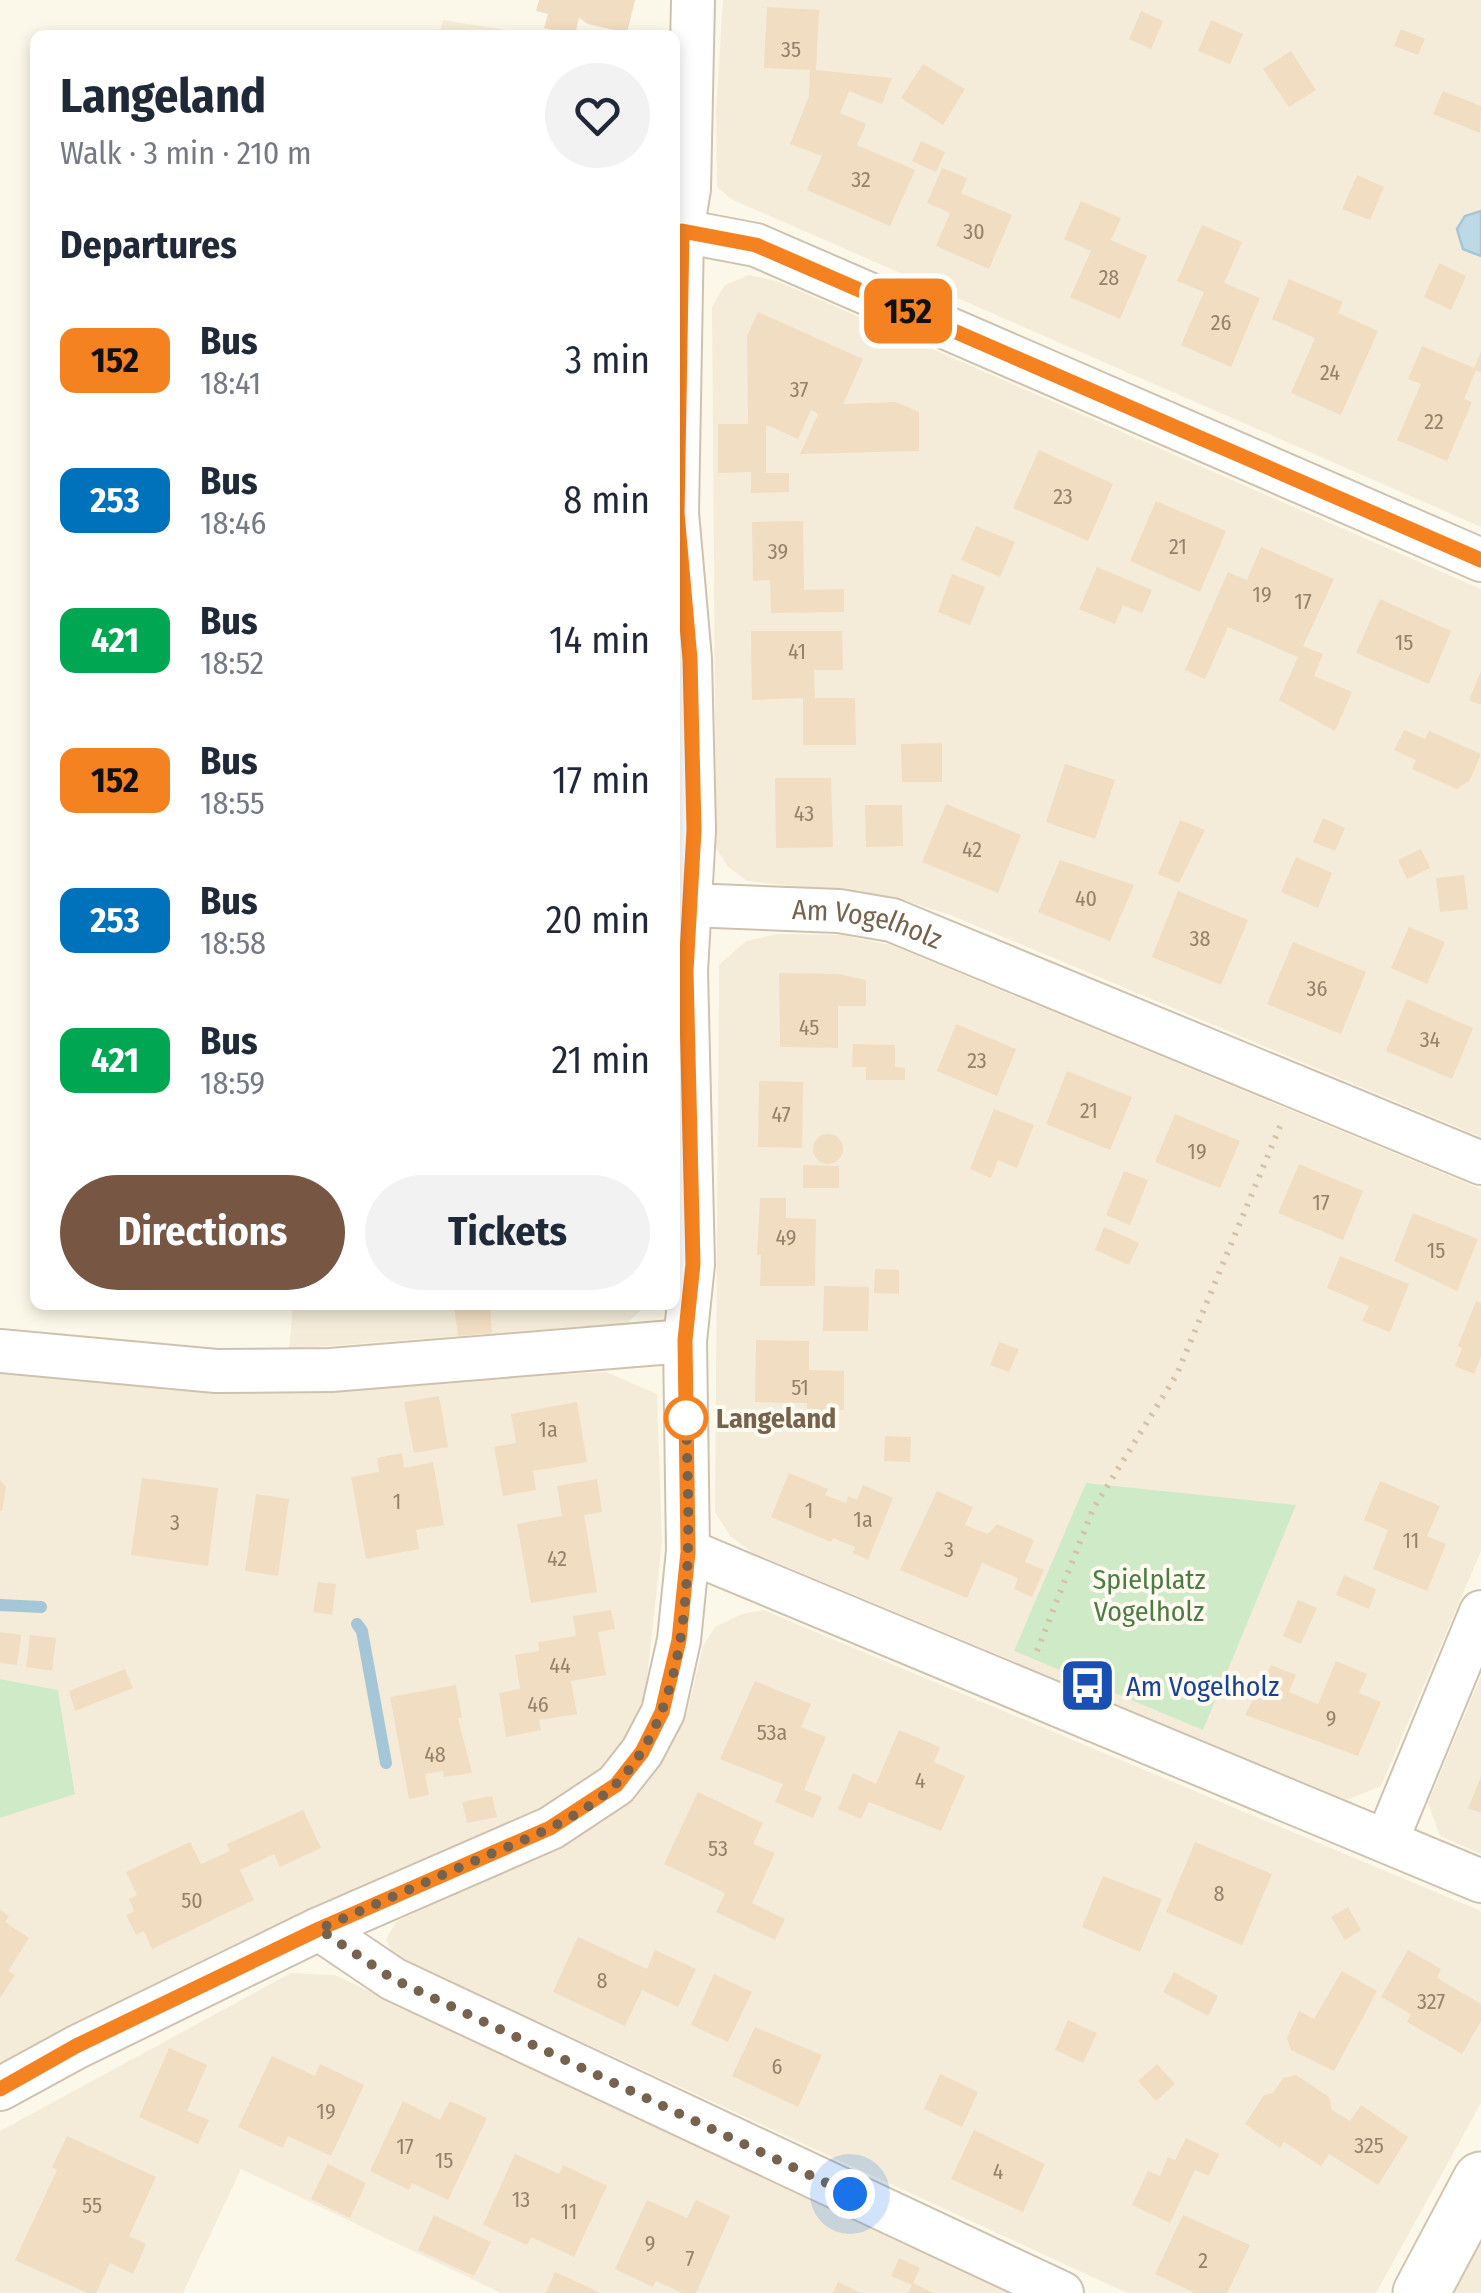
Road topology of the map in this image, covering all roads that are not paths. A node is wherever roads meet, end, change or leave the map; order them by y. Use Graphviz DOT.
graph roads {
  1 [pos="693,0"];
  2 [pos="682,231"];
  3 [pos="680,344"];
  4 [pos="680,547"];
  5 [pos="1481,560"];
  6 [pos="689,905"];
  7 [pos="1481,1163"];
  8 [pos="685,1340"];
  9 [pos="0,1351"];
  10 [pos="688,1552"];
  11 [pos="1481,1612"];
  12 [pos="1386,1840"];
  13 [pos="1481,1881"];
  14 [pos="319,1929"];
  15 [pos="0,2089"];
  16 [pos="1481,2180"];
  17 [pos="1062,2293"];
  18 [pos="1421,2293"];
  1 -- 2 [label="street"];
  2 -- 3 [label="street"];
  2 -- 5 [label="street"];
  4 -- 6 [label="street"];
  6 -- 7 [label="street, Am Vogelholz"];
  6 -- 8 [label="street"];
  8 -- 9 [label="street"];
  8 -- 10 [label="street"];
  10 -- 12 [label="street"];
  10 -- 14 [label="street"];
  11 -- 12 [label="street"];
  12 -- 13 [label="street"];
  14 -- 15 [label="street"];
  14 -- 17 [label="street"];
  16 -- 18 [label="street"];
}
